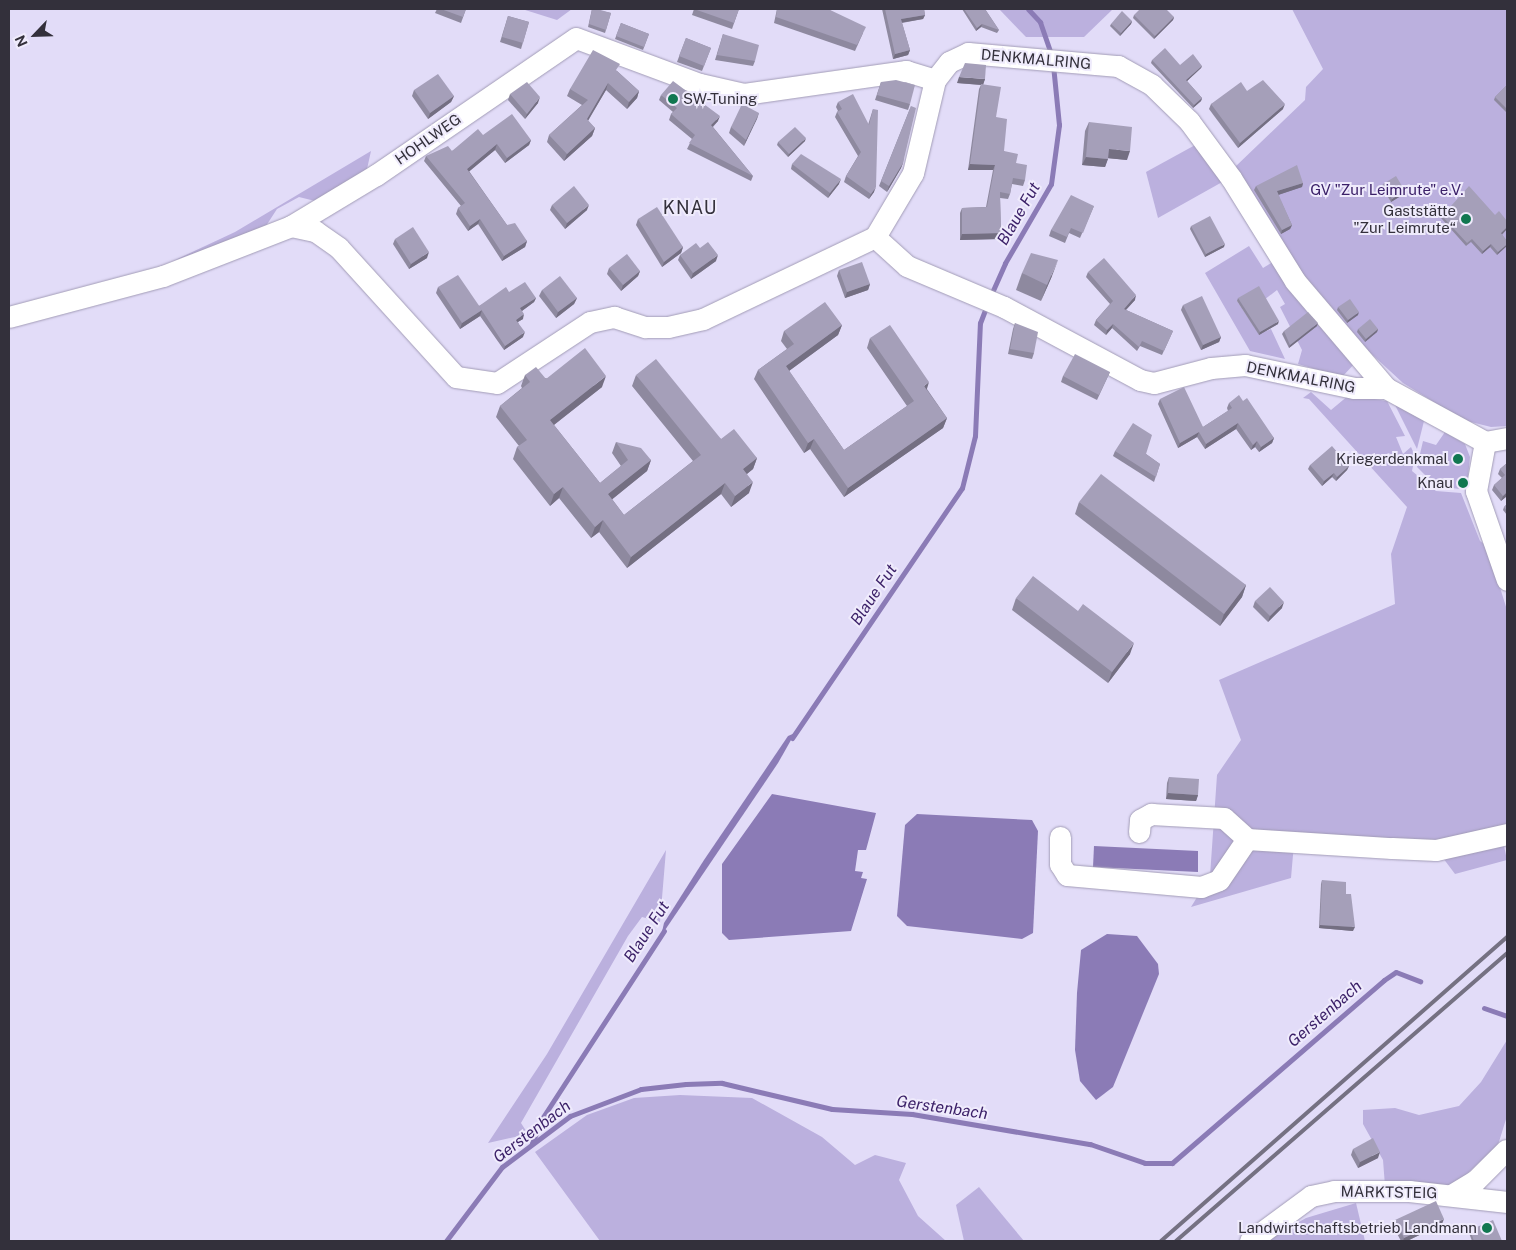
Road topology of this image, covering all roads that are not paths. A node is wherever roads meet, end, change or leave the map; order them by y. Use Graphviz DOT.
graph roads {
  1 [pos="935,80"];
  2 [pos="291,226"];
  3 [pos="875,237"];
  4 [pos="9,318"];
  5 [pos="1386,388"];
  6 [pos="1507,438"];
  7 [pos="1485,442"];
  8 [pos="1507,580"];
  9 [pos="1140,832"];
  10 [pos="1507,834"];
  11 [pos="1060,837"];
  12 [pos="1247,839"];
  13 [pos="1507,1151"];
  14 [pos="1453,1194"];
  15 [pos="1507,1202"];
  16 [pos="1250,1241"];
  1 -- 2 [label="street, HOHLWEG"];
  1 -- 3 [label="street, DENKMALRING"];
  1 -- 5 [label="street, DENKMALRING"];
  2 -- 3 [label="street"];
  2 -- 4 [label="street, HOHLWEG"];
  3 -- 5 [label="street, DENKMALRING"];
  5 -- 7 [label="street, DENKMALRING"];
  6 -- 7 [label="street"];
  7 -- 8 [label="street"];
  9 -- 12 [label="street"];
  10 -- 12 [label="street"];
  11 -- 12 [label="street"];
  13 -- 14 [label="street, MARKTSTEIG"];
  14 -- 15 [label="street, MARKTSTEIG"];
  14 -- 16 [label="street, MARKTSTEIG"];
}
